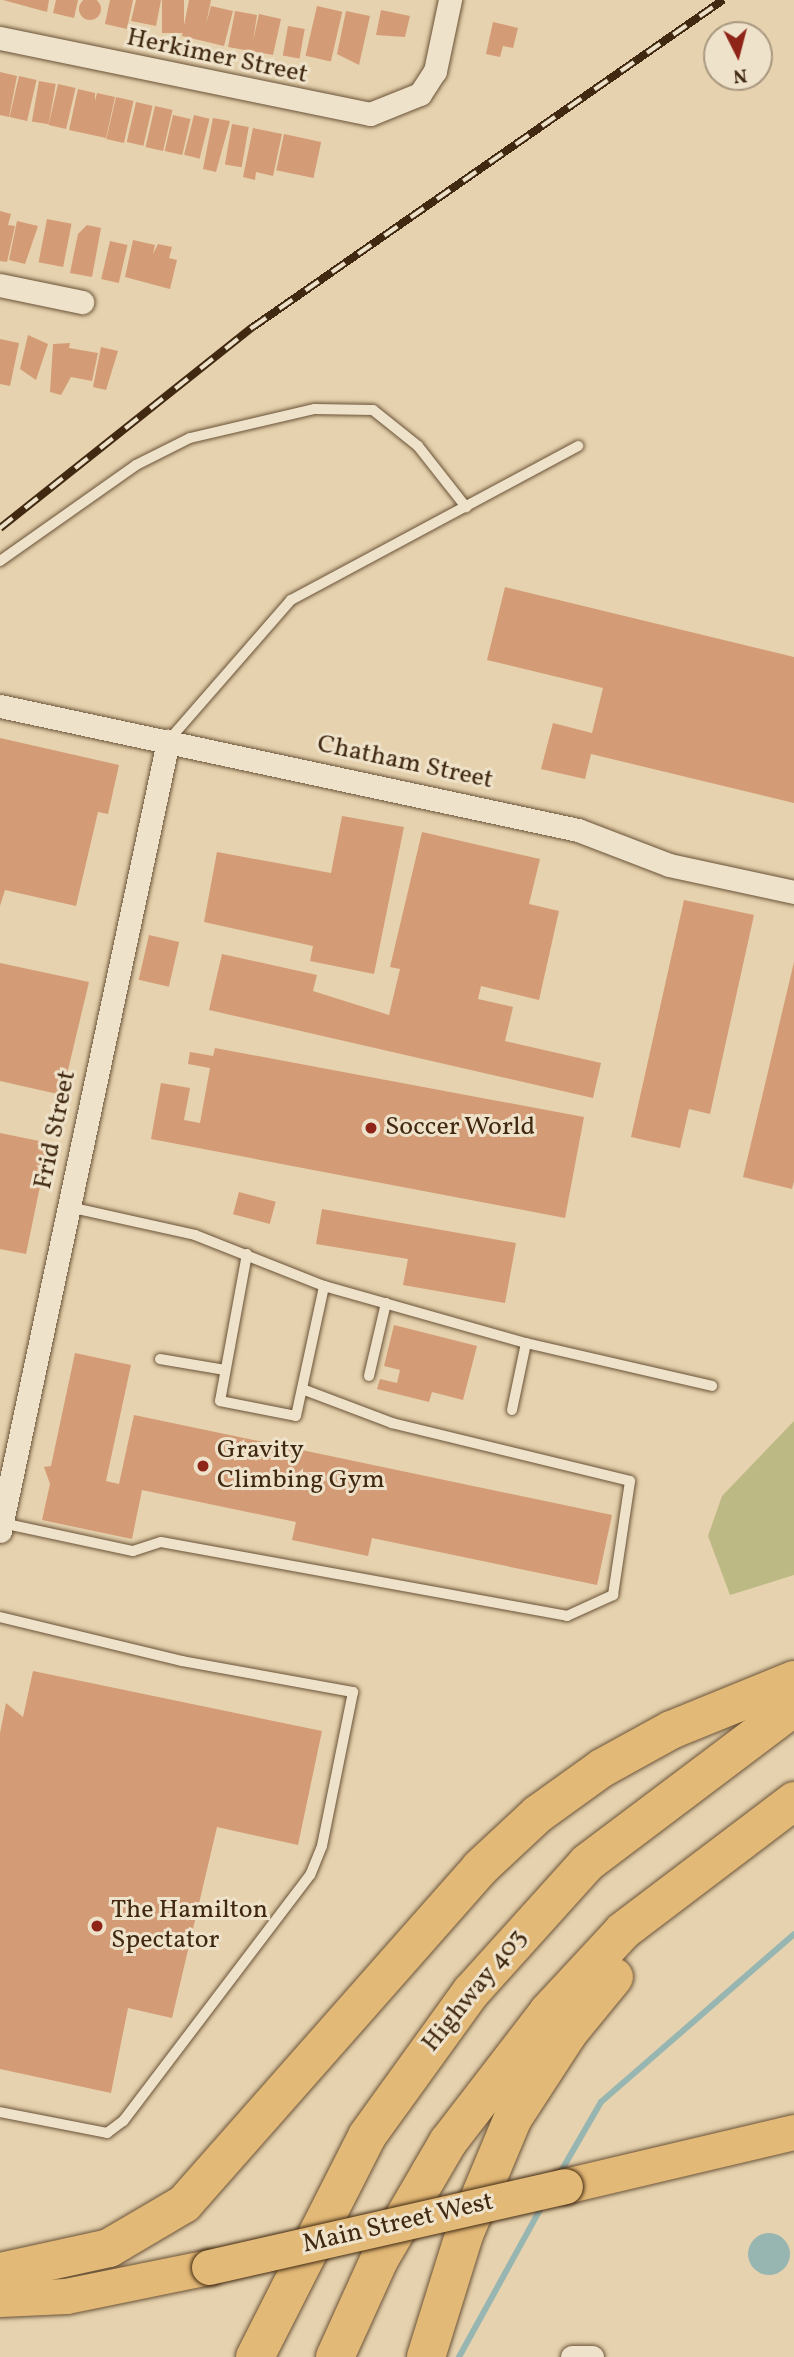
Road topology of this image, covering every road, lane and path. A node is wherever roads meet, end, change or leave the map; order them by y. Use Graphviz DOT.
graph roads {
  1 [pos="450,0"];
  2 [pos="0,38"];
  3 [pos="0,285"];
  4 [pos="82,302"];
  5 [pos="578,446"];
  6 [pos="466,508"];
  7 [pos="0,561"];
  8 [pos="0,706"];
  9 [pos="168,741"];
  10 [pos="794,892"];
  11 [pos="69,1207"];
  12 [pos="247,1254"];
  13 [pos="324,1286"];
  14 [pos="386,1303"];
  15 [pos="526,1343"];
  16 [pos="159,1359"];
  17 [pos="225,1370"];
  18 [pos="369,1376"];
  19 [pos="712,1386"];
  20 [pos="302,1389"];
  21 [pos="512,1409"];
  22 [pos="1,1527"];
  23 [pos="0,1617"];
  24 [pos="794,1680"];
  25 [pos="794,1707"];
  26 [pos="794,1801"];
  27 [pos="743,1836"];
  28 [pos="0,2112"];
  29 [pos="794,2132"];
  30 [pos="0,2272"];
  31 [pos="0,2298"];
  32 [pos="256,2357"];
  33 [pos="335,2357"];
  34 [pos="426,2357"];
  1 -- 2 [label="street, Herkimer Street"];
  3 -- 4 [label="street"];
  5 -- 6 [label="lane"];
  6 -- 7 [label="lane"];
  6 -- 9 [label="lane"];
  8 -- 9 [label="street, Chatham Street"];
  9 -- 10 [label="street, Chatham Street"];
  9 -- 11 [label="street, Frid Street"];
  11 -- 12 [label="lane"];
  11 -- 22 [label="street, Frid Street"];
  12 -- 13 [label="lane"];
  12 -- 17 [label="lane"];
  13 -- 14 [label="lane"];
  13 -- 20 [label="lane"];
  14 -- 15 [label="lane"];
  14 -- 18 [label="lane"];
  15 -- 19 [label="lane"];
  15 -- 21 [label="lane"];
  16 -- 17 [label="lane"];
  17 -- 20 [label="lane"];
  20 -- 22 [label="lane"];
  23 -- 28 [label="lane"];
  24 -- 30 [label="highway"];
  25 -- 32 [label="highway, Highway 403"];
  26 -- 27 [label="highway"];
  27 -- 33 [label="highway"];
  27 -- 34 [label="highway"];
  29 -- 31 [label="main road, Main Street West, bridge"];
}
